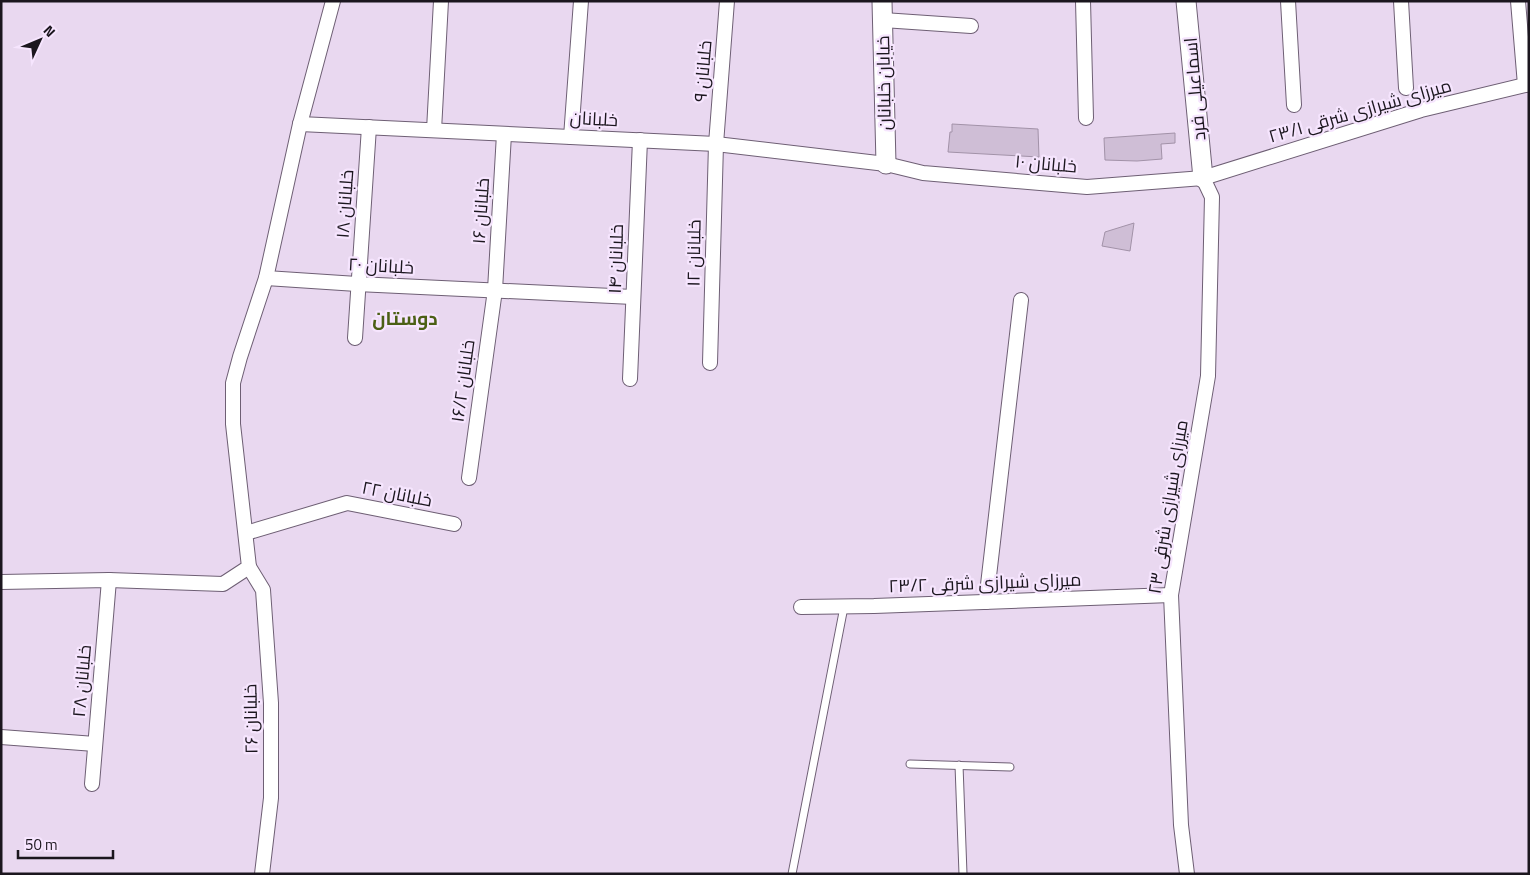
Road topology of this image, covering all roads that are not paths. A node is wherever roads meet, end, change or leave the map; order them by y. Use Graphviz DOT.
graph roads {
  1 [pos="333,1"];
  2 [pos="442,1"];
  3 [pos="581,1"];
  4 [pos="727,1"];
  5 [pos="882,1"];
  6 [pos="1083,1"];
  7 [pos="1186,1"];
  8 [pos="1288,1"];
  9 [pos="1401,1"];
  10 [pos="1518,1"];
  11 [pos="883,20"];
  12 [pos="971,26"];
  13 [pos="1527,85"];
  14 [pos="1406,88"];
  15 [pos="1294,105"];
  16 [pos="1086,118"];
  17 [pos="300,124"];
  18 [pos="369,127"];
  19 [pos="434,130"];
  20 [pos="504,134"];
  21 [pos="571,137"];
  22 [pos="640,140"];
  23 [pos="716,144"];
  24 [pos="886,164"];
  25 [pos="1203,178"];
  26 [pos="266,278"];
  27 [pos="357,284"];
  28 [pos="495,290"];
  29 [pos="634,298"];
  30 [pos="1021,300"];
  31 [pos="355,338"];
  32 [pos="710,363"];
  33 [pos="630,379"];
  34 [pos="469,478"];
  35 [pos="454,524"];
  36 [pos="246,533"];
  37 [pos="249,567"];
  38 [pos="109,580"];
  39 [pos="1,582"];
  40 [pos="1171,595"];
  41 [pos="986,602"];
  42 [pos="801,607"];
  43 [pos="844,607"];
  44 [pos="1,737"];
  45 [pos="95,744"];
  46 [pos="910,764"];
  47 [pos="959,765"];
  48 [pos="1010,767"];
  49 [pos="92,784"];
  50 [pos="262,874"];
  51 [pos="792,874"];
  52 [pos="963,874"];
  53 [pos="1187,874"];
  1 -- 17 [label="street"];
  2 -- 19 [label="street"];
  3 -- 21 [label="street"];
  4 -- 23 [label="street, ۹ خلبانان"];
  5 -- 11 [label="street, خیابان خلبانان"];
  6 -- 16 [label="street"];
  7 -- 25 [label="street, اسماعیلی فرد"];
  8 -- 15 [label="street"];
  9 -- 14 [label="street"];
  10 -- 13 [label="street"];
  11 -- 12 [label="street"];
  11 -- 24 [label="street, خیابان خلبانان"];
  13 -- 25 [label="street, ۲۳/۱ میرزای شیرازی شرقی"];
  17 -- 18 [label="street, خلبانان"];
  17 -- 26 [label="street"];
  18 -- 19 [label="street, خلبانان"];
  18 -- 27 [label="street, ۱۸ خلبانان"];
  19 -- 20 [label="street, خلبانان"];
  20 -- 21 [label="street, خلبانان"];
  20 -- 28 [label="street, ۱۶ خلبانان"];
  21 -- 22 [label="street, خلبانان"];
  22 -- 23 [label="street, خلبانان"];
  22 -- 29 [label="street, ۱۴ خلبانان"];
  23 -- 24 [label="street, خلبانان"];
  23 -- 32 [label="street, ۱۲ خلبانان"];
  24 -- 25 [label="street, ۱۰ خلبانان"];
  25 -- 40 [label="street, ۲۳ میرزای شیرازی شرقی"];
  26 -- 27 [label="street, ۲۰ خلبانان"];
  26 -- 36 [label="street"];
  27 -- 28 [label="street, ۲۰ خلبانان"];
  27 -- 31 [label="street, ۱۸ خلبانان"];
  28 -- 29 [label="street, ۲۰ خلبانان"];
  28 -- 34 [label="street, ۱۶/۲ خلبانان"];
  29 -- 33 [label="street, ۱۴ خلبانان"];
  30 -- 41 [label="street"];
  35 -- 36 [label="street, ۲۲ خلبانان"];
  36 -- 37 [label="street"];
  37 -- 38 [label="street"];
  37 -- 50 [label="street, ۲۶ خلبانان"];
  38 -- 39 [label="street"];
  38 -- 45 [label="street, ۲۸ خلبانان"];
  40 -- 41 [label="street, ۲۳/۲ میرزای شیرازی شرقی"];
  40 -- 53 [label="street, ۲۳ میرزای شیرازی شرقی"];
  41 -- 43 [label="street, ۲۳/۲ میرزای شیرازی شرقی"];
  42 -- 43 [label="street, ۲۳/۲ میرزای شیرازی شرقی"];
  43 -- 51 [label="lane"];
  44 -- 45 [label="street"];
  45 -- 49 [label="street, ۲۸ خلبانان"];
  46 -- 47 [label="lane"];
  47 -- 48 [label="lane"];
  47 -- 52 [label="lane"];
}
